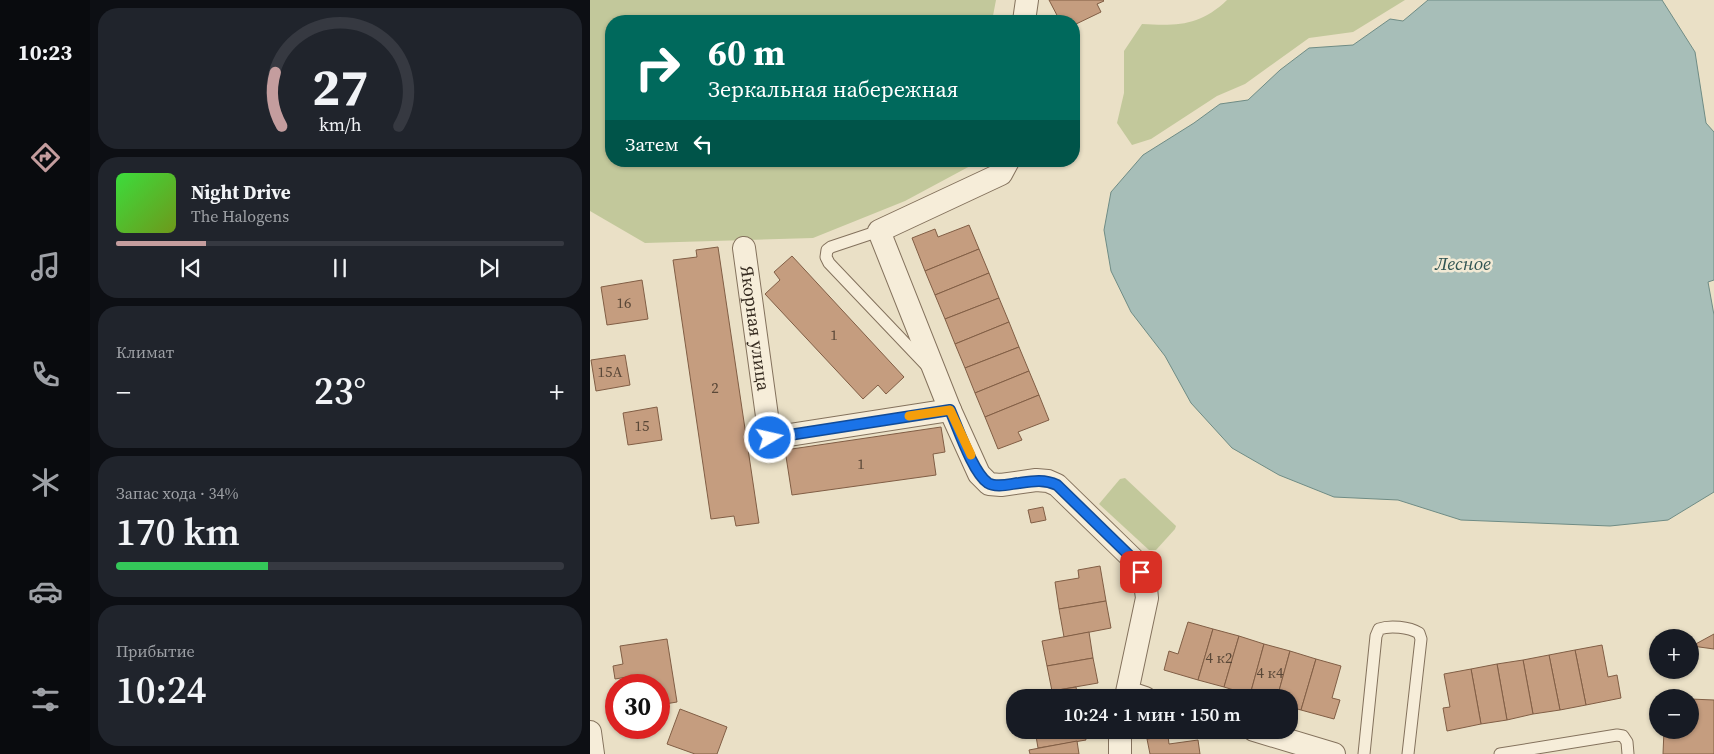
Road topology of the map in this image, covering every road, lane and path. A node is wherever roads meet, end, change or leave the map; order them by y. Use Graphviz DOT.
graph roads {
  1 [pos="1027,0"];
  2 [pos="1025,15"];
  3 [pos="1005,167"];
  4 [pos="879,231"];
  5 [pos="744,248"];
  6 [pos="937,377"];
  7 [pos="950,410"];
  8 [pos="1133,689"];
  9 [pos="590,732"];
  10 [pos="1120,739"];
  11 [pos="1284,739"];
  12 [pos="593,754"];
  13 [pos="1120,754"];
  14 [pos="1334,754"];
  15 [pos="1364,754"];
  16 [pos="1408,754"];
  17 [pos="1500,754"];
  18 [pos="1628,754"];
  1 -- 2 [label="street"];
  3 -- 4 [label="street"];
  4 -- 6 [label="street"];
  4 -- 6 [label="lane"];
  5 -- 7 [label="street, Якорная улица"];
  6 -- 7 [label="street"];
  7 -- 8 [label="street"];
  9 -- 12 [label="street"];
  10 -- 13 [label="street"];
  11 -- 14 [label="street"];
  15 -- 16 [label="lane"];
  17 -- 18 [label="lane"];
}
